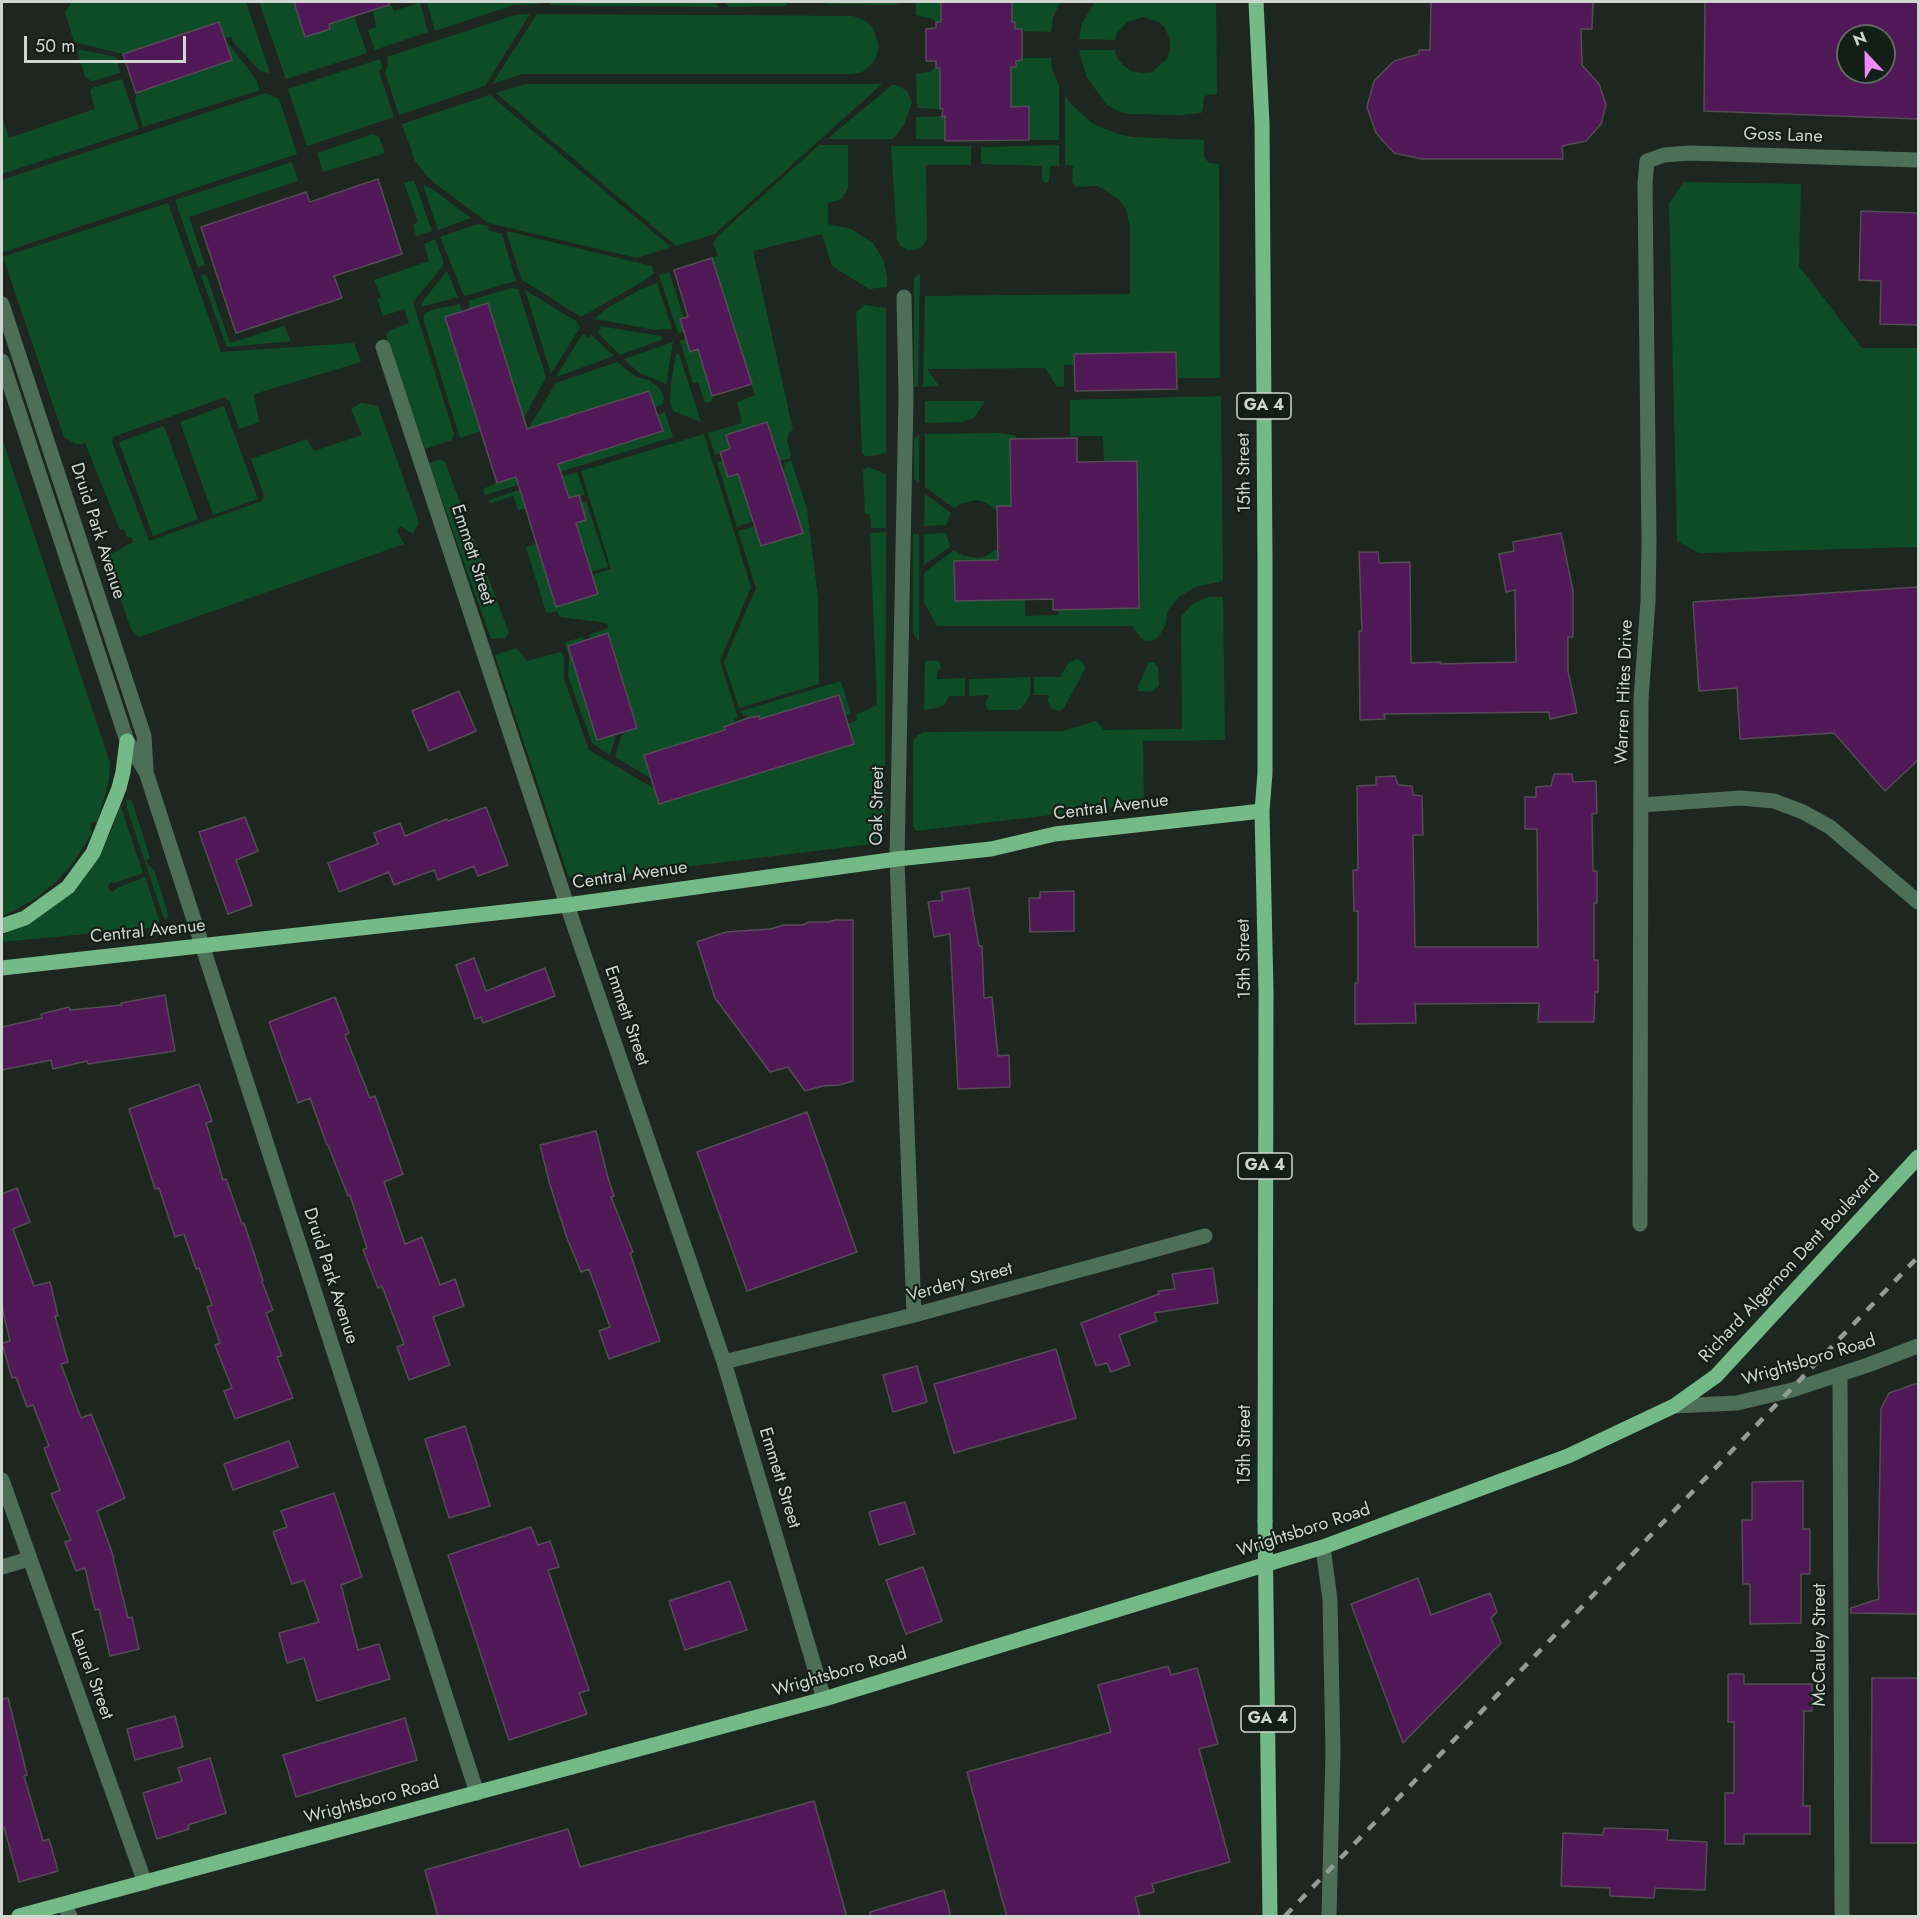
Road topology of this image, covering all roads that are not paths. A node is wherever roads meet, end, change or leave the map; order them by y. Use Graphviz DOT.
graph roads {
  1 [pos="1256,2"];
  2 [pos="1918,160"];
  3 [pos="1647,161"];
  4 [pos="904,297"];
  5 [pos="2,304"];
  6 [pos="383,347"];
  7 [pos="2,361"];
  8 [pos="127,741"];
  9 [pos="146,772"];
  10 [pos="1641,805"];
  11 [pos="1262,810"];
  12 [pos="897,859"];
  13 [pos="1918,902"];
  14 [pos="567,905"];
  15 [pos="2,926"];
  16 [pos="203,946"];
  17 [pos="2,968"];
  18 [pos="1918,1157"];
  19 [pos="1640,1224"];
  20 [pos="1205,1236"];
  21 [pos="914,1315"];
  22 [pos="1918,1346"];
  23 [pos="724,1362"];
  24 [pos="1840,1374"];
  25 [pos="1674,1406"];
  26 [pos="1655,1415"];
  27 [pos="2,1480"];
  28 [pos="1323,1547"];
  29 [pos="29,1559"];
  30 [pos="2,1566"];
  31 [pos="824,1699"];
  32 [pos="477,1793"];
  33 [pos="145,1883"];
  34 [pos="67,1911"];
  35 [pos="19,1917"];
  36 [pos="1270,1917"];
  37 [pos="1329,1917"];
  38 [pos="1842,1917"];
  1 -- 11 [label="main road, 15th Street / GA 4"];
  2 -- 3 [label="street, Goss Lane"];
  3 -- 10 [label="street, Warren Hites Drive"];
  4 -- 12 [label="street, Oak Street"];
  5 -- 9 [label="street, Druid Park Avenue"];
  6 -- 14 [label="street, Emmett Street"];
  7 -- 8 [label="street, Druid Park Avenue"];
  8 -- 9 [label="street, Druid Park Avenue"];
  8 -- 15 [label="main road"];
  9 -- 16 [label="street, Druid Park Avenue"];
  10 -- 13 [label="street"];
  10 -- 19 [label="street, Warren Hites Drive"];
  11 -- 12 [label="main road, Central Avenue"];
  11 -- 36 [label="main road, 15th Street / GA 4, bridge"];
  12 -- 14 [label="main road, Central Avenue"];
  12 -- 21 [label="street, Oak Street"];
  14 -- 16 [label="main road, Central Avenue"];
  14 -- 23 [label="street, Emmett Street"];
  16 -- 17 [label="main road, Central Avenue"];
  16 -- 32 [label="street, Druid Park Avenue"];
  18 -- 25 [label="main road, Richard Algernon Dent Boulevard"];
  20 -- 21 [label="street, Verdery Street"];
  21 -- 23 [label="street, Verdery Street"];
  22 -- 24 [label="street, Wrightsboro Road"];
  23 -- 31 [label="street, Emmett Street"];
  24 -- 25 [label="street, Wrightsboro Road"];
  24 -- 38 [label="street, McCauley Street"];
  25 -- 26 [label="main road, Richard Algernon Dent Boulevard"];
  26 -- 28 [label="main road, Wrightsboro Road"];
  27 -- 29 [label="street, Laurel Street"];
  28 -- 31 [label="main road, Wrightsboro Road"];
  28 -- 37 [label="street"];
  29 -- 30 [label="street"];
  29 -- 33 [label="street, Laurel Street"];
  31 -- 32 [label="main road, Wrightsboro Road"];
  32 -- 33 [label="main road, Wrightsboro Road"];
  33 -- 34 [label="main road, Wrightsboro Road"];
  34 -- 35 [label="main road, Wrightsboro Road"];
}
